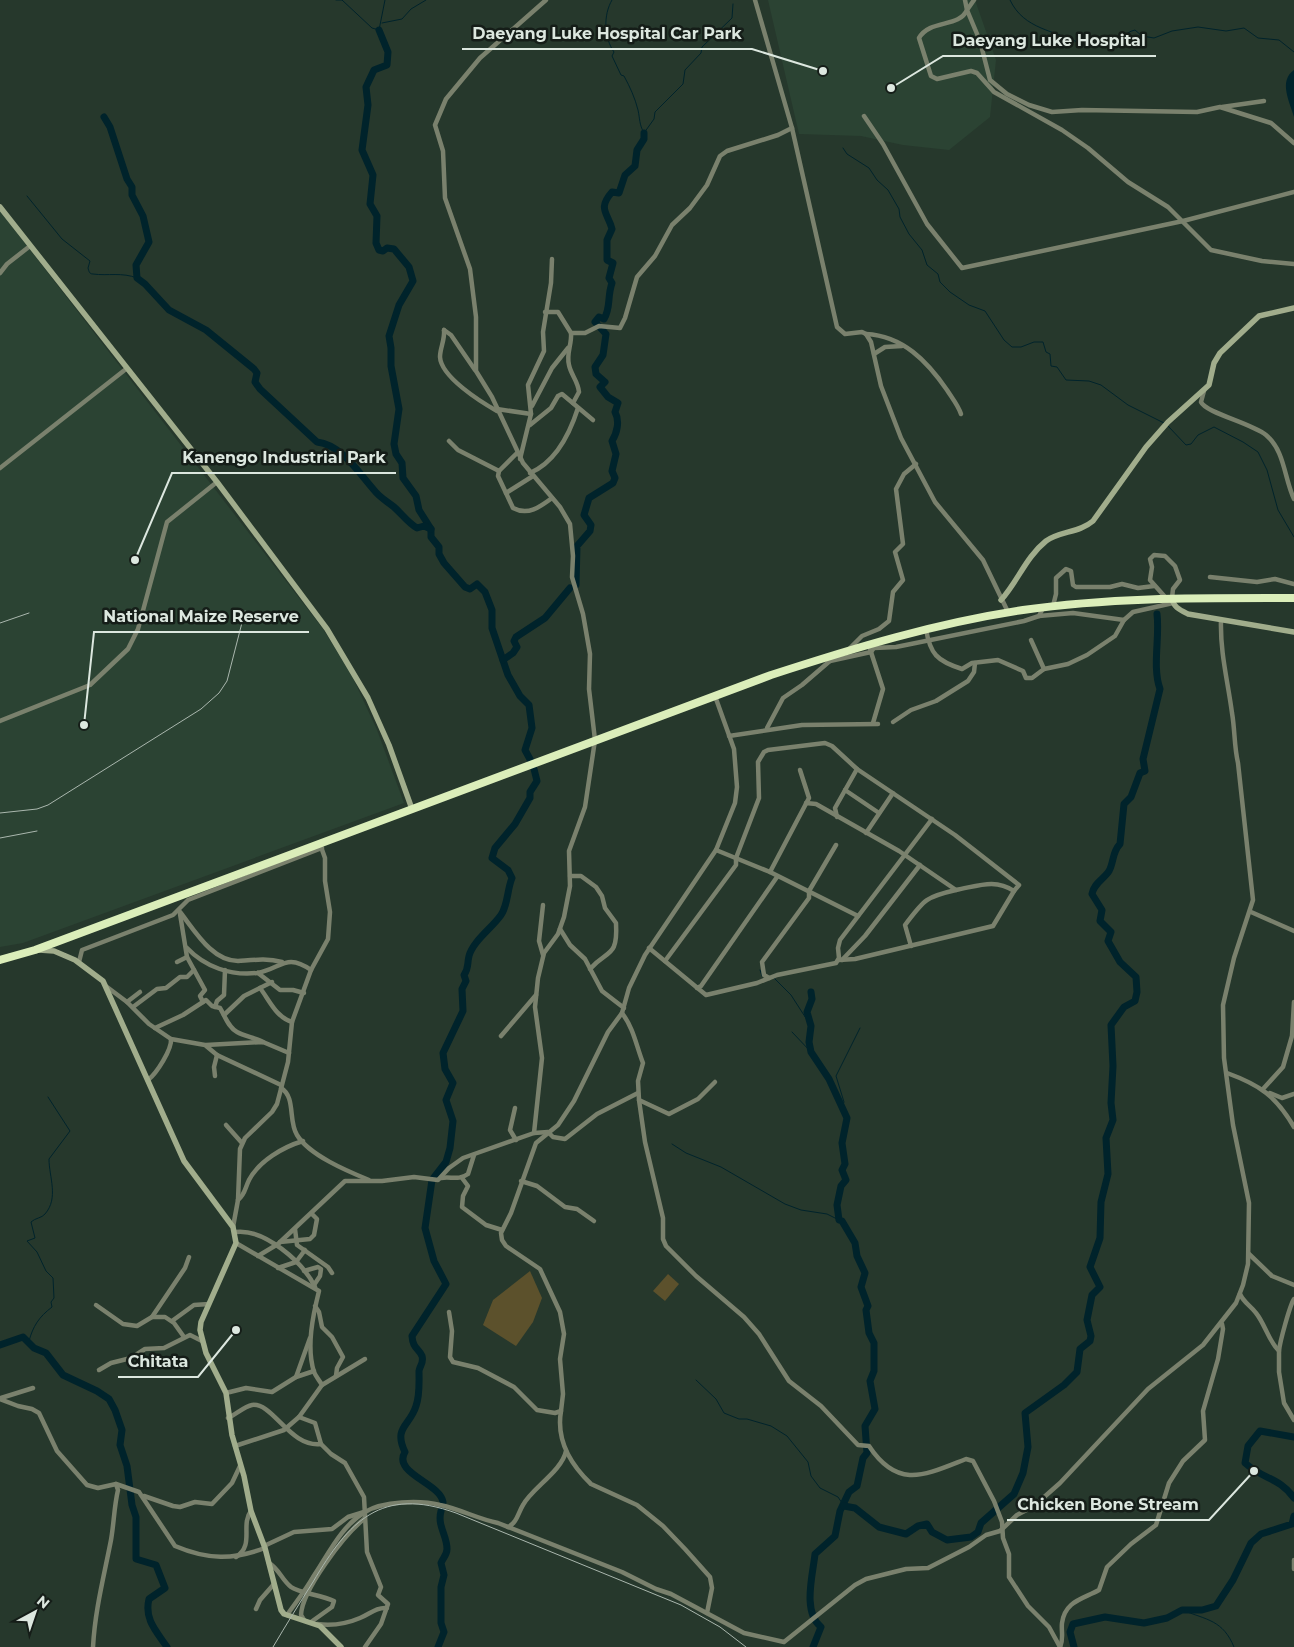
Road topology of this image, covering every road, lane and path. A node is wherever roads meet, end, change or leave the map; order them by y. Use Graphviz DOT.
graph roads {
  1 [pos="546,0"];
  2 [pos="755,0"];
  3 [pos="965,0"];
  4 [pos="974,0"];
  5 [pos="967,10"];
  6 [pos="987,67"];
  7 [pos="971,71"];
  8 [pos="981,76"];
  9 [pos="990,80"];
  10 [pos="1264,101"];
  11 [pos="1220,107"];
  12 [pos="1052,112"];
  13 [pos="1034,113"];
  14 [pos="864,116"];
  15 [pos="792,128"];
  16 [pos="1294,143"];
  17 [pos="1294,192"];
  18 [pos="0,207"];
  19 [pos="1183,221"];
  20 [pos="30,246"];
  21 [pos="552,259"];
  22 [pos="1294,264"];
  23 [pos="0,273"];
  24 [pos="1294,308"];
  25 [pos="545,312"];
  26 [pos="572,333"];
  27 [pos="866,334"];
  28 [pos="904,346"];
  29 [pos="568,348"];
  30 [pos="874,354"];
  31 [pos="126,369"];
  32 [pos="476,372"];
  33 [pos="1206,388"];
  34 [pos="573,403"];
  35 [pos="531,408"];
  36 [pos="578,408"];
  37 [pos="498,410"];
  38 [pos="531,414"];
  39 [pos="961,414"];
  40 [pos="593,420"];
  41 [pos="529,427"];
  42 [pos="450,441"];
  43 [pos="517,453"];
  44 [pos="520,459"];
  45 [pos="916,464"];
  46 [pos="0,468"];
  47 [pos="500,471"];
  48 [pos="532,474"];
  49 [pos="217,482"];
  50 [pos="506,493"];
  51 [pos="552,498"];
  52 [pos="1294,499"];
  53 [pos="1210,577"];
  54 [pos="1294,584"];
  55 [pos="1154,586"];
  56 [pos="1294,598"];
  57 [pos="1001,600"];
  58 [pos="1170,600"];
  59 [pos="1053,606"];
  60 [pos="1043,608"];
  61 [pos="1008,612"];
  62 [pos="1039,616"];
  63 [pos="1124,620"];
  64 [pos="1221,620"];
  65 [pos="926,629"];
  66 [pos="1294,632"];
  67 [pos="928,640"];
  68 [pos="1031,640"];
  69 [pos="869,643"];
  70 [pos="844,651"];
  71 [pos="871,652"];
  72 [pos="830,660"];
  73 [pos="975,663"];
  74 [pos="1044,669"];
  75 [pos="716,696"];
  76 [pos="0,721"];
  77 [pos="893,722"];
  78 [pos="767,728"];
  79 [pos="729,736"];
  80 [pos="595,740"];
  81 [pos="857,769"];
  82 [pos="800,770"];
  83 [pos="845,790"];
  84 [pos="809,793"];
  85 [pos="893,793"];
  86 [pos="806,804"];
  87 [pos="816,804"];
  88 [pos="835,808"];
  89 [pos="412,809"];
  90 [pos="825,810"];
  91 [pos="879,813"];
  92 [pos="837,817"];
  93 [pos="932,819"];
  94 [pos="866,833"];
  95 [pos="836,845"];
  96 [pos="321,846"];
  97 [pos="716,850"];
  98 [pos="905,855"];
  99 [pos="736,858"];
  100 [pos="920,865"];
  101 [pos="770,872"];
  102 [pos="570,876"];
  103 [pos="777,877"];
  104 [pos="956,890"];
  105 [pos="809,891"];
  106 [pos="1014,891"];
  107 [pos="183,895"];
  108 [pos="181,905"];
  109 [pos="543,905"];
  110 [pos="180,912"];
  111 [pos="1251,912"];
  112 [pos="858,916"];
  113 [pos="560,929"];
  114 [pos="1294,931"];
  115 [pos="911,946"];
  116 [pos="187,948"];
  117 [pos="649,948"];
  118 [pos="35,950"];
  119 [pos="543,956"];
  120 [pos="187,957"];
  121 [pos="0,960"];
  122 [pos="840,960"];
  123 [pos="665,961"];
  124 [pos="79,962"];
  125 [pos="177,962"];
  126 [pos="283,962"];
  127 [pos="590,969"];
  128 [pos="194,970"];
  129 [pos="225,970"];
  130 [pos="311,970"];
  131 [pos="258,972"];
  132 [pos="769,978"];
  133 [pos="272,982"];
  134 [pos="107,987"];
  135 [pos="260,988"];
  136 [pos="697,988"];
  137 [pos="140,992"];
  138 [pos="304,993"];
  139 [pos="536,994"];
  140 [pos="127,1002"];
  141 [pos="203,1002"];
  142 [pos="1294,1002"];
  143 [pos="133,1007"];
  144 [pos="215,1007"];
  145 [pos="623,1011"];
  146 [pos="224,1015"];
  147 [pos="292,1022"];
  148 [pos="155,1028"];
  149 [pos="501,1036"];
  150 [pos="171,1039"];
  151 [pos="264,1042"];
  152 [pos="204,1045"];
  153 [pos="289,1053"];
  154 [pos="217,1054"];
  155 [pos="1228,1073"];
  156 [pos="215,1076"];
  157 [pos="148,1080"];
  158 [pos="715,1082"];
  159 [pos="281,1087"];
  160 [pos="1265,1090"];
  161 [pos="638,1093"];
  162 [pos="1294,1094"];
  163 [pos="639,1100"];
  164 [pos="515,1108"];
  165 [pos="226,1125"];
  166 [pos="1294,1126"];
  167 [pos="548,1132"];
  168 [pos="534,1133"];
  169 [pos="516,1140"];
  170 [pos="303,1141"];
  171 [pos="242,1143"];
  172 [pos="474,1155"];
  173 [pos="441,1178"];
  174 [pos="462,1178"];
  175 [pos="370,1180"];
  176 [pos="521,1181"];
  177 [pos="238,1200"];
  178 [pos="312,1214"];
  179 [pos="594,1222"];
  180 [pos="295,1229"];
  181 [pos="234,1230"];
  182 [pos="502,1230"];
  183 [pos="295,1241"];
  184 [pos="280,1242"];
  185 [pos="236,1243"];
  186 [pos="275,1246"];
  187 [pos="305,1250"];
  188 [pos="1248,1254"];
  189 [pos="258,1256"];
  190 [pos="189,1257"];
  191 [pos="296,1262"];
  192 [pos="322,1262"];
  193 [pos="278,1268"];
  194 [pos="320,1268"];
  195 [pos="305,1272"];
  196 [pos="332,1273"];
  197 [pos="302,1281"];
  198 [pos="1294,1284"];
  199 [pos="315,1287"];
  200 [pos="1240,1294"];
  201 [pos="1294,1299"];
  202 [pos="208,1304"];
  203 [pos="96,1305"];
  204 [pos="315,1306"];
  205 [pos="449,1312"];
  206 [pos="152,1316"];
  207 [pos="172,1321"];
  208 [pos="1222,1324"];
  209 [pos="312,1334"];
  210 [pos="184,1337"];
  211 [pos="202,1341"];
  212 [pos="1279,1351"];
  213 [pos="364,1359"];
  214 [pos="99,1370"];
  215 [pos="314,1371"];
  216 [pos="336,1376"];
  217 [pos="296,1377"];
  218 [pos="322,1385"];
  219 [pos="33,1388"];
  220 [pos="226,1393"];
  221 [pos="0,1399"];
  222 [pos="561,1411"];
  223 [pos="299,1417"];
  224 [pos="228,1418"];
  225 [pos="1294,1420"];
  226 [pos="286,1428"];
  227 [pos="321,1444"];
  228 [pos="235,1446"];
  229 [pos="566,1451"];
  230 [pos="240,1464"];
  231 [pos="116,1484"];
  232 [pos="142,1496"];
  233 [pos="251,1511"];
  234 [pos="364,1512"];
  235 [pos="364,1519"];
  236 [pos="508,1527"];
  237 [pos="1003,1528"];
  238 [pos="264,1547"];
  239 [pos="235,1557"];
  240 [pos="1294,1560"];
  241 [pos="269,1564"];
  242 [pos="1294,1569"];
  243 [pos="274,1584"];
  244 [pos="307,1592"];
  245 [pos="387,1608"];
  246 [pos="256,1609"];
  247 [pos="707,1613"];
  248 [pos="286,1615"];
  249 [pos="304,1620"];
  250 [pos="313,1623"];
  251 [pos="93,1647"];
  252 [pos="341,1647"];
  253 [pos="365,1647"];
  254 [pos="1060,1647"];
  1 -- 32 [label="street"];
  2 -- 15 [label="street"];
  3 -- 5 [label="street"];
  4 -- 5 [label="street"];
  5 -- 6 [label="street"];
  5 -- 7 [label="street"];
  6 -- 7 [label="street"];
  6 -- 9 [label="street"];
  7 -- 8 [label="street"];
  8 -- 9 [label="street"];
  8 -- 13 [label="street"];
  9 -- 12 [label="street"];
  10 -- 11 [label="street"];
  11 -- 12 [label="street"];
  11 -- 16 [label="street"];
  12 -- 13 [label="street"];
  13 -- 19 [label="street"];
  14 -- 19 [label="street"];
  15 -- 26 [label="street"];
  15 -- 27 [label="street"];
  17 -- 19 [label="street"];
  18 -- 20 [label="street"];
  19 -- 22 [label="street"];
  20 -- 23 [label="street"];
  20 -- 31 [label="street"];
  21 -- 25 [label="street"];
  24 -- 33 [label="street"];
  25 -- 26 [label="street"];
  25 -- 35 [label="street"];
  26 -- 29 [label="street"];
  27 -- 28 [label="street"];
  27 -- 30 [label="street"];
  28 -- 30 [label="street"];
  28 -- 39 [label="street"];
  29 -- 34 [label="street"];
  29 -- 35 [label="street"];
  30 -- 45 [label="street"];
  31 -- 46 [label="street"];
  31 -- 49 [label="street"];
  32 -- 37 [label="street"];
  32 -- 37 [label="street"];
  33 -- 52 [label="street"];
  33 -- 57 [label="street"];
  34 -- 36 [label="street"];
  34 -- 41 [label="street"];
  35 -- 38 [label="street"];
  36 -- 40 [label="street"];
  36 -- 48 [label="street"];
  37 -- 38 [label="street"];
  37 -- 43 [label="street"];
  38 -- 41 [label="street"];
  41 -- 44 [label="street"];
  42 -- 47 [label="street"];
  43 -- 44 [label="street"];
  43 -- 47 [label="street"];
  44 -- 48 [label="street"];
  45 -- 57 [label="street"];
  45 -- 70 [label="street"];
  47 -- 50 [label="street"];
  48 -- 50 [label="street"];
  48 -- 51 [label="street"];
  49 -- 76 [label="street"];
  49 -- 89 [label="street"];
  50 -- 51 [label="street"];
  51 -- 80 [label="street"];
  53 -- 54 [label="street"];
  55 -- 58 [label="street"];
  55 -- 58 [label="street"];
  55 -- 59 [label="street"];
  56 -- 58 [label="highway"];
  57 -- 61 [label="street"];
  58 -- 59 [label="highway"];
  58 -- 63 [label="street"];
  58 -- 64 [label="street"];
  59 -- 60 [label="highway"];
  60 -- 61 [label="highway"];
  60 -- 62 [label="street"];
  61 -- 65 [label="highway"];
  62 -- 63 [label="street"];
  62 -- 67 [label="street"];
  63 -- 74 [label="street"];
  64 -- 66 [label="street"];
  64 -- 111 [label="street"];
  65 -- 67 [label="street"];
  65 -- 69 [label="highway"];
  67 -- 71 [label="street"];
  67 -- 73 [label="street"];
  68 -- 74 [label="street"];
  69 -- 70 [label="highway"];
  69 -- 71 [label="street"];
  70 -- 72 [label="street"];
  70 -- 75 [label="highway"];
  71 -- 72 [label="street"];
  71 -- 78 [label="street"];
  72 -- 78 [label="street"];
  73 -- 74 [label="street"];
  73 -- 77 [label="street"];
  75 -- 79 [label="street"];
  75 -- 80 [label="highway"];
  78 -- 79 [label="street"];
  79 -- 97 [label="street"];
  80 -- 89 [label="highway"];
  80 -- 102 [label="street"];
  81 -- 83 [label="street"];
  81 -- 85 [label="street"];
  81 -- 99 [label="street"];
  82 -- 84 [label="street"];
  83 -- 88 [label="street"];
  83 -- 91 [label="street"];
  84 -- 86 [label="street"];
  84 -- 87 [label="street"];
  85 -- 91 [label="street"];
  85 -- 93 [label="street"];
  86 -- 87 [label="street"];
  86 -- 101 [label="street"];
  87 -- 90 [label="street"];
  88 -- 90 [label="street"];
  88 -- 92 [label="street"];
  89 -- 96 [label="highway"];
  90 -- 92 [label="street"];
  91 -- 94 [label="street"];
  92 -- 94 [label="street"];
  93 -- 98 [label="street"];
  93 -- 106 [label="street"];
  94 -- 98 [label="street"];
  95 -- 105 [label="street"];
  96 -- 107 [label="highway"];
  96 -- 108 [label="street"];
  96 -- 130 [label="street"];
  97 -- 99 [label="street"];
  97 -- 117 [label="street"];
  98 -- 100 [label="street"];
  98 -- 112 [label="street"];
  99 -- 101 [label="street"];
  99 -- 123 [label="street"];
  100 -- 104 [label="street"];
  100 -- 122 [label="street"];
  101 -- 103 [label="street"];
  102 -- 113 [label="street"];
  102 -- 127 [label="street"];
  103 -- 105 [label="street"];
  103 -- 136 [label="street"];
  104 -- 106 [label="street"];
  104 -- 115 [label="street"];
  105 -- 112 [label="street"];
  105 -- 132 [label="street"];
  106 -- 115 [label="street"];
  107 -- 108 [label="street"];
  107 -- 118 [label="highway"];
  108 -- 110 [label="street"];
  108 -- 124 [label="street"];
  109 -- 119 [label="street"];
  110 -- 116 [label="street"];
  110 -- 126 [label="street"];
  111 -- 114 [label="street"];
  111 -- 155 [label="street"];
  112 -- 122 [label="street"];
  113 -- 119 [label="street"];
  113 -- 127 [label="street"];
  115 -- 122 [label="street"];
  116 -- 120 [label="street"];
  116 -- 129 [label="street"];
  117 -- 123 [label="street"];
  117 -- 145 [label="street"];
  118 -- 121 [label="highway"];
  118 -- 124 [label="street"];
  119 -- 139 [label="street"];
  120 -- 125 [label="street"];
  120 -- 128 [label="street"];
  122 -- 132 [label="street"];
  123 -- 136 [label="street"];
  124 -- 134 [label="street"];
  126 -- 130 [label="street"];
  126 -- 131 [label="street"];
  127 -- 145 [label="street"];
  128 -- 141 [label="street"];
  128 -- 143 [label="street"];
  129 -- 131 [label="street"];
  129 -- 144 [label="street"];
  130 -- 138 [label="street"];
  131 -- 133 [label="street"];
  132 -- 136 [label="street"];
  133 -- 135 [label="street"];
  133 -- 138 [label="street"];
  134 -- 140 [label="street"];
  134 -- 157 [label="street"];
  135 -- 146 [label="street"];
  135 -- 147 [label="street"];
  137 -- 140 [label="street"];
  138 -- 147 [label="street"];
  139 -- 149 [label="street"];
  139 -- 168 [label="street"];
  140 -- 143 [label="street"];
  141 -- 144 [label="street"];
  141 -- 148 [label="street"];
  142 -- 160 [label="street"];
  143 -- 148 [label="street"];
  144 -- 146 [label="street"];
  145 -- 161 [label="street"];
  145 -- 167 [label="street"];
  146 -- 151 [label="street"];
  147 -- 153 [label="street"];
  148 -- 150 [label="street"];
  150 -- 152 [label="street"];
  150 -- 157 [label="street"];
  151 -- 152 [label="street"];
  151 -- 153 [label="street"];
  152 -- 154 [label="street"];
  153 -- 159 [label="street"];
  154 -- 156 [label="street"];
  154 -- 159 [label="street"];
  155 -- 160 [label="street"];
  155 -- 188 [label="street"];
  157 -- 181 [label="street"];
  158 -- 163 [label="street"];
  159 -- 170 [label="street"];
  159 -- 171 [label="street"];
  160 -- 162 [label="street"];
  160 -- 166 [label="street"];
  161 -- 163 [label="street"];
  161 -- 167 [label="street"];
  163 -- 237 [label="street"];
  164 -- 169 [label="street"];
  165 -- 171 [label="street"];
  167 -- 168 [label="street"];
  167 -- 176 [label="street"];
  168 -- 169 [label="street"];
  169 -- 172 [label="street"];
  170 -- 175 [label="street"];
  170 -- 177 [label="street"];
  171 -- 177 [label="street"];
  172 -- 173 [label="street"];
  172 -- 174 [label="street"];
  173 -- 174 [label="street"];
  173 -- 175 [label="street"];
  174 -- 182 [label="street"];
  175 -- 178 [label="street"];
  176 -- 179 [label="street"];
  176 -- 182 [label="street"];
  177 -- 181 [label="street"];
  178 -- 180 [label="street"];
  178 -- 183 [label="street"];
  180 -- 183 [label="street"];
  180 -- 184 [label="street"];
  181 -- 185 [label="street"];
  181 -- 186 [label="street"];
  182 -- 222 [label="street"];
  183 -- 184 [label="street"];
  183 -- 187 [label="street"];
  184 -- 186 [label="street"];
  185 -- 189 [label="street"];
  185 -- 202 [label="street"];
  186 -- 189 [label="street"];
  186 -- 191 [label="street"];
  187 -- 191 [label="street"];
  187 -- 192 [label="street"];
  188 -- 198 [label="street"];
  188 -- 200 [label="street"];
  189 -- 193 [label="street"];
  190 -- 206 [label="street"];
  191 -- 193 [label="street"];
  191 -- 195 [label="street"];
  192 -- 194 [label="street"];
  192 -- 196 [label="street"];
  193 -- 197 [label="street"];
  194 -- 195 [label="street"];
  194 -- 199 [label="street"];
  195 -- 197 [label="street"];
  195 -- 199 [label="street"];
  197 -- 199 [label="street"];
  199 -- 204 [label="street"];
  200 -- 208 [label="street"];
  200 -- 212 [label="street"];
  201 -- 212 [label="street"];
  202 -- 207 [label="street"];
  202 -- 211 [label="street"];
  203 -- 206 [label="street"];
  204 -- 209 [label="street"];
  204 -- 216 [label="street"];
  205 -- 222 [label="street"];
  206 -- 207 [label="street"];
  207 -- 210 [label="street"];
  208 -- 237 [label="street"];
  208 -- 254 [label="street"];
  209 -- 215 [label="street"];
  209 -- 217 [label="street"];
  210 -- 211 [label="street"];
  210 -- 214 [label="street"];
  211 -- 220 [label="street"];
  212 -- 225 [label="street"];
  213 -- 216 [label="street"];
  215 -- 217 [label="street"];
  215 -- 218 [label="street"];
  216 -- 218 [label="street"];
  217 -- 220 [label="street"];
  218 -- 223 [label="street"];
  219 -- 221 [label="street"];
  220 -- 224 [label="street"];
  221 -- 231 [label="street"];
  222 -- 229 [label="street"];
  223 -- 226 [label="street"];
  223 -- 227 [label="street"];
  224 -- 226 [label="street"];
  224 -- 228 [label="street"];
  226 -- 227 [label="street"];
  226 -- 228 [label="street"];
  227 -- 234 [label="street"];
  228 -- 230 [label="street"];
  229 -- 236 [label="street"];
  229 -- 247 [label="street"];
  230 -- 232 [label="street"];
  230 -- 233 [label="street"];
  231 -- 232 [label="street"];
  231 -- 251 [label="street"];
  232 -- 239 [label="street"];
  233 -- 238 [label="street"];
  233 -- 239 [label="street"];
  234 -- 235 [label="street"];
  234 -- 236 [label="street"];
  234 -- 238 [label="street"];
  234 -- 244 [label="street"];
  235 -- 244 [label="street"];
  235 -- 245 [label="street"];
  236 -- 247 [label="street"];
  237 -- 247 [label="street"];
  237 -- 254 [label="street"];
  238 -- 239 [label="street"];
  238 -- 241 [label="street"];
  240 -- 242 [label="street"];
  241 -- 243 [label="street"];
  241 -- 244 [label="street"];
  243 -- 246 [label="street"];
  243 -- 248 [label="street"];
  244 -- 248 [label="street"];
  244 -- 249 [label="street"];
  244 -- 250 [label="street"];
  245 -- 250 [label="street"];
  245 -- 253 [label="street"];
  248 -- 249 [label="street"];
  249 -- 250 [label="street"];
  250 -- 252 [label="street"];
}
